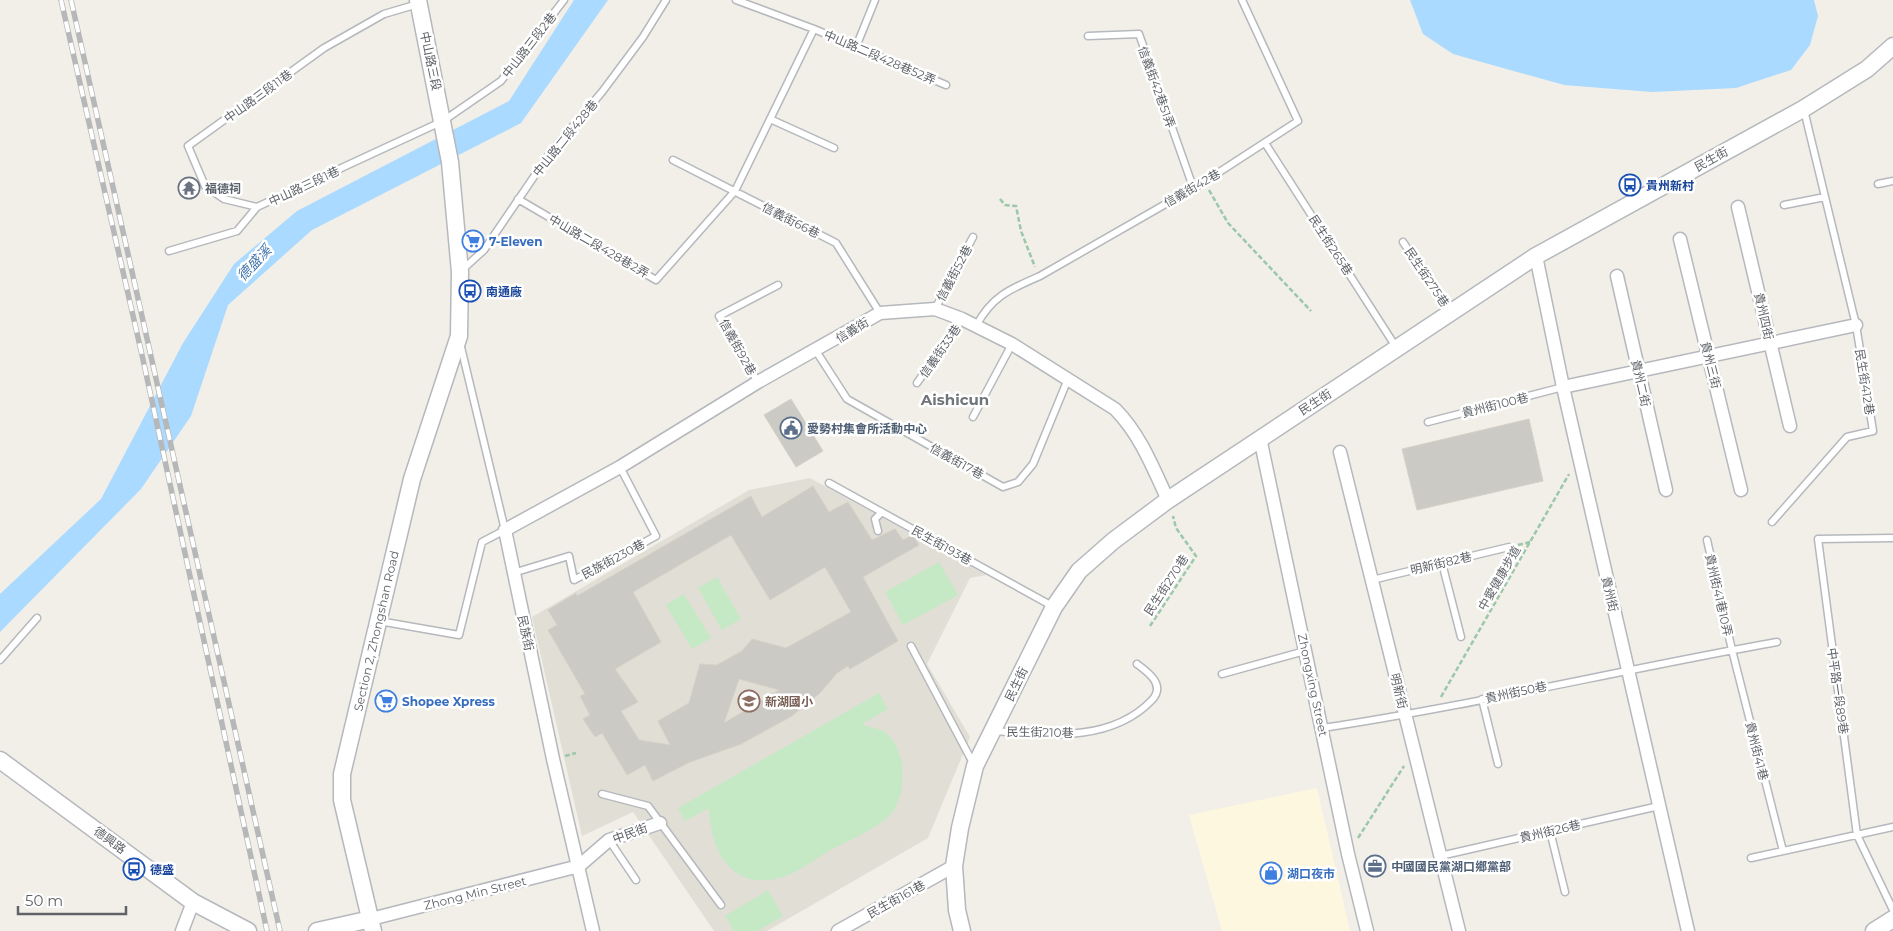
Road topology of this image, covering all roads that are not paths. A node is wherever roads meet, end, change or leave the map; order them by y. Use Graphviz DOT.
graph roads {
  1 [pos="564,0"];
  2 [pos="666,0"];
  3 [pos="736,0"];
  4 [pos="875,0"];
  5 [pos="1242,0"];
  6 [pos="418,2"];
  7 [pos="814,29"];
  8 [pos="1088,36"];
  9 [pos="1893,46"];
  10 [pos="856,47"];
  11 [pos="946,85"];
  12 [pos="1803,109"];
  13 [pos="770,119"];
  14 [pos="443,121"];
  15 [pos="1265,143"];
  16 [pos="834,148"];
  17 [pos="673,160"];
  18 [pos="1893,181"];
  19 [pos="1878,184"];
  20 [pos="1193,187"];
  21 [pos="735,191"];
  22 [pos="1825,197"];
  23 [pos="518,199"];
  24 [pos="1784,205"];
  25 [pos="257,207"];
  26 [pos="1738,207"];
  27 [pos="973,237"];
  28 [pos="1680,239"];
  29 [pos="1403,242"];
  30 [pos="169,252"];
  31 [pos="1536,256"];
  32 [pos="460,272"];
  33 [pos="1616,276"];
  34 [pos="778,285"];
  35 [pos="935,309"];
  36 [pos="1450,312"];
  37 [pos="880,313"];
  38 [pos="962,319"];
  39 [pos="1856,325"];
  40 [pos="976,326"];
  41 [pos="459,336"];
  42 [pos="1770,342"];
  43 [pos="1012,344"];
  44 [pos="1396,348"];
  45 [pos="816,351"];
  46 [pos="1709,356"];
  47 [pos="1639,371"];
  48 [pos="1068,379"];
  49 [pos="758,382"];
  50 [pos="917,383"];
  51 [pos="1563,387"];
  52 [pos="973,417"];
  53 [pos="1428,422"];
  54 [pos="1790,426"];
  55 [pos="1260,438"];
  56 [pos="1340,452"];
  57 [pos="620,467"];
  58 [pos="829,483"];
  59 [pos="1666,490"];
  60 [pos="1741,490"];
  61 [pos="1168,500"];
  62 [pos="882,512"];
  63 [pos="1772,522"];
  64 [pos="506,530"];
  65 [pos="878,531"];
  66 [pos="1893,538"];
  67 [pos="1707,540"];
  68 [pos="1510,547"];
  69 [pos="1442,563"];
  70 [pos="513,574"];
  71 [pos="1372,580"];
  72 [pos="1054,607"];
  73 [pos="37,618"];
  74 [pos="378,621"];
  75 [pos="1460,637"];
  76 [pos="1777,642"];
  77 [pos="911,646"];
  78 [pos="1732,650"];
  79 [pos="1306,651"];
  80 [pos="0,660"];
  81 [pos="1137,664"];
  82 [pos="1627,669"];
  83 [pos="1222,674"];
  84 [pos="1482,699"];
  85 [pos="1405,715"];
  86 [pos="1323,728"];
  87 [pos="993,730"];
  88 [pos="0,760"];
  89 [pos="1498,764"];
  90 [pos="975,766"];
  91 [pos="602,794"];
  92 [pos="1660,806"];
  93 [pos="660,823"];
  94 [pos="1893,827"];
  95 [pos="1550,831"];
  96 [pos="1857,835"];
  97 [pos="609,840"];
  98 [pos="1783,851"];
  99 [pos="1440,856"];
  100 [pos="1751,858"];
  101 [pos="578,866"];
  102 [pos="954,866"];
  103 [pos="636,880"];
  104 [pos="1565,892"];
  105 [pos="193,902"];
  106 [pos="721,905"];
  107 [pos="1893,910"];
  108 [pos="1893,919"];
  109 [pos="372,925"];
  110 [pos="182,931"];
  111 [pos="248,931"];
  112 [pos="317,931"];
  113 [pos="593,931"];
  114 [pos="838,931"];
  115 [pos="962,931"];
  116 [pos="1367,931"];
  117 [pos="1459,931"];
  118 [pos="1688,931"];
  119 [pos="1874,931"];
  1 -- 14 [label="lane, 中山路三段2巷"];
  2 -- 23 [label="lane, 中山路二段428巷"];
  3 -- 7 [label="lane, 中山路二段428巷52弄"];
  4 -- 10 [label="lane"];
  5 -- 15 [label="lane, 信義街42巷"];
  6 -- 14 [label="street, 中山路三段"];
  6 -- 25 [label="lane, 中山路三段11巷"];
  7 -- 10 [label="lane, 中山路二段428巷52弄"];
  7 -- 13 [label="lane, 中山路二段428巷52弄"];
  8 -- 20 [label="lane, 信義街42巷51弄"];
  9 -- 12 [label="street, 民生街"];
  10 -- 11 [label="lane, 中山路二段428巷52弄"];
  12 -- 22 [label="lane, 民生街412巷"];
  12 -- 31 [label="street, 民生街"];
  13 -- 16 [label="lane"];
  13 -- 21 [label="lane, 中山路二段428巷52弄"];
  14 -- 25 [label="lane, 中山路三段1巷"];
  14 -- 32 [label="street, 中山路三段"];
  15 -- 20 [label="lane, 信義街42巷"];
  15 -- 44 [label="lane, 民生街265巷"];
  17 -- 21 [label="lane, 信義街66巷"];
  18 -- 19 [label="lane"];
  20 -- 40 [label="lane, 信義街42巷"];
  21 -- 23 [label="lane, 中山路二段428巷2弄"];
  21 -- 37 [label="lane, 信義街66巷"];
  22 -- 24 [label="lane"];
  22 -- 39 [label="lane, 民生街412巷"];
  23 -- 32 [label="lane, 中山路二段428巷"];
  25 -- 30 [label="lane, 中山路三段1巷"];
  26 -- 42 [label="street, 貴州四街"];
  27 -- 35 [label="lane, 信義街52巷"];
  28 -- 46 [label="street, 貴州三街"];
  29 -- 36 [label="lane, 民生街275巷"];
  31 -- 36 [label="street, 民生街"];
  31 -- 51 [label="street, 貴州街"];
  32 -- 41 [label="street, Section 2, Zhongshan Road"];
  33 -- 47 [label="street, 貴州二街"];
  34 -- 49 [label="lane, 信義街92巷"];
  35 -- 37 [label="street, 信義街"];
  35 -- 38 [label="street, 信義街"];
  36 -- 44 [label="street, 民生街"];
  37 -- 45 [label="street, 信義街"];
  38 -- 40 [label="street, 信義街"];
  38 -- 50 [label="lane, 信義街33巷"];
  39 -- 42 [label="street"];
  39 -- 63 [label="lane, 民生街412巷"];
  40 -- 43 [label="street, 信義街"];
  41 -- 64 [label="lane, 民族街"];
  41 -- 74 [label="street, Section 2, Zhongshan Road"];
  42 -- 46 [label="street"];
  42 -- 54 [label="street, 貴州四街"];
  43 -- 48 [label="street, 信義街"];
  43 -- 52 [label="lane"];
  44 -- 55 [label="street, 民生街"];
  45 -- 48 [label="lane, 信義街17巷"];
  45 -- 49 [label="street, 信義街"];
  46 -- 47 [label="street"];
  46 -- 60 [label="street, 貴州三街"];
  47 -- 51 [label="street"];
  47 -- 59 [label="street, 貴州二街"];
  48 -- 61 [label="street, 信義街"];
  49 -- 57 [label="street, 信義街"];
  51 -- 53 [label="lane, 貴州街100巷"];
  51 -- 82 [label="street, 貴州街"];
  55 -- 61 [label="street, 民生街"];
  55 -- 79 [label="street, Zhongxing Street"];
  56 -- 71 [label="street, 明新街"];
  57 -- 64 [label="street, 信義街"];
  57 -- 70 [label="lane, 民族街230巷"];
  58 -- 62 [label="lane, 民生街193巷"];
  61 -- 72 [label="street, 民生街"];
  62 -- 65 [label="lane"];
  62 -- 72 [label="lane, 民生街193巷"];
  64 -- 70 [label="street, 民族街"];
  64 -- 74 [label="lane"];
  66 -- 96 [label="lane, 中平路一段89巷"];
  67 -- 78 [label="lane, 貴州街41巷10弄"];
  68 -- 69 [label="lane, 明新街82巷"];
  69 -- 71 [label="lane, 明新街82巷"];
  69 -- 75 [label="lane"];
  70 -- 101 [label="street, 民族街"];
  71 -- 85 [label="street, 明新街"];
  72 -- 87 [label="street, 民生街"];
  73 -- 80 [label="lane"];
  74 -- 109 [label="street, Section 2, Zhongshan Road"];
  76 -- 78 [label="lane"];
  77 -- 90 [label="lane"];
  78 -- 82 [label="lane"];
  78 -- 98 [label="lane, 貴州街41巷"];
  79 -- 83 [label="lane"];
  79 -- 86 [label="street, Zhongxing Street"];
  81 -- 87 [label="lane, 民生街210巷"];
  82 -- 84 [label="lane, 貴州街50巷"];
  82 -- 92 [label="street, 貴州街"];
  84 -- 85 [label="lane, 貴州街50巷"];
  84 -- 89 [label="lane"];
  85 -- 86 [label="lane, 貴州街50巷"];
  85 -- 99 [label="street, 明新街"];
  86 -- 116 [label="street, Zhongxing Street"];
  87 -- 90 [label="street, 民生街"];
  88 -- 105 [label="street, 德興路"];
  90 -- 102 [label="street, 民生街"];
  91 -- 93 [label="lane"];
  92 -- 95 [label="lane, 貴州街26巷"];
  92 -- 118 [label="street, 貴州街"];
  93 -- 97 [label="street, 中民街"];
  93 -- 106 [label="lane"];
  94 -- 96 [label="lane"];
  95 -- 99 [label="lane, 貴州街26巷"];
  95 -- 104 [label="lane"];
  96 -- 98 [label="lane"];
  96 -- 107 [label="lane, 中平路一段89巷"];
  97 -- 101 [label="street, 中民街"];
  97 -- 103 [label="lane"];
  98 -- 100 [label="lane"];
  99 -- 117 [label="street, 明新街"];
  101 -- 109 [label="street, Zhong Min Street"];
  101 -- 113 [label="street, 民族街"];
  102 -- 114 [label="street, 民生街161巷"];
  102 -- 115 [label="street, 民生街"];
  105 -- 110 [label="street"];
  105 -- 111 [label="street, 德興路"];
  108 -- 119 [label="street"];
  109 -- 112 [label="street"];
}
